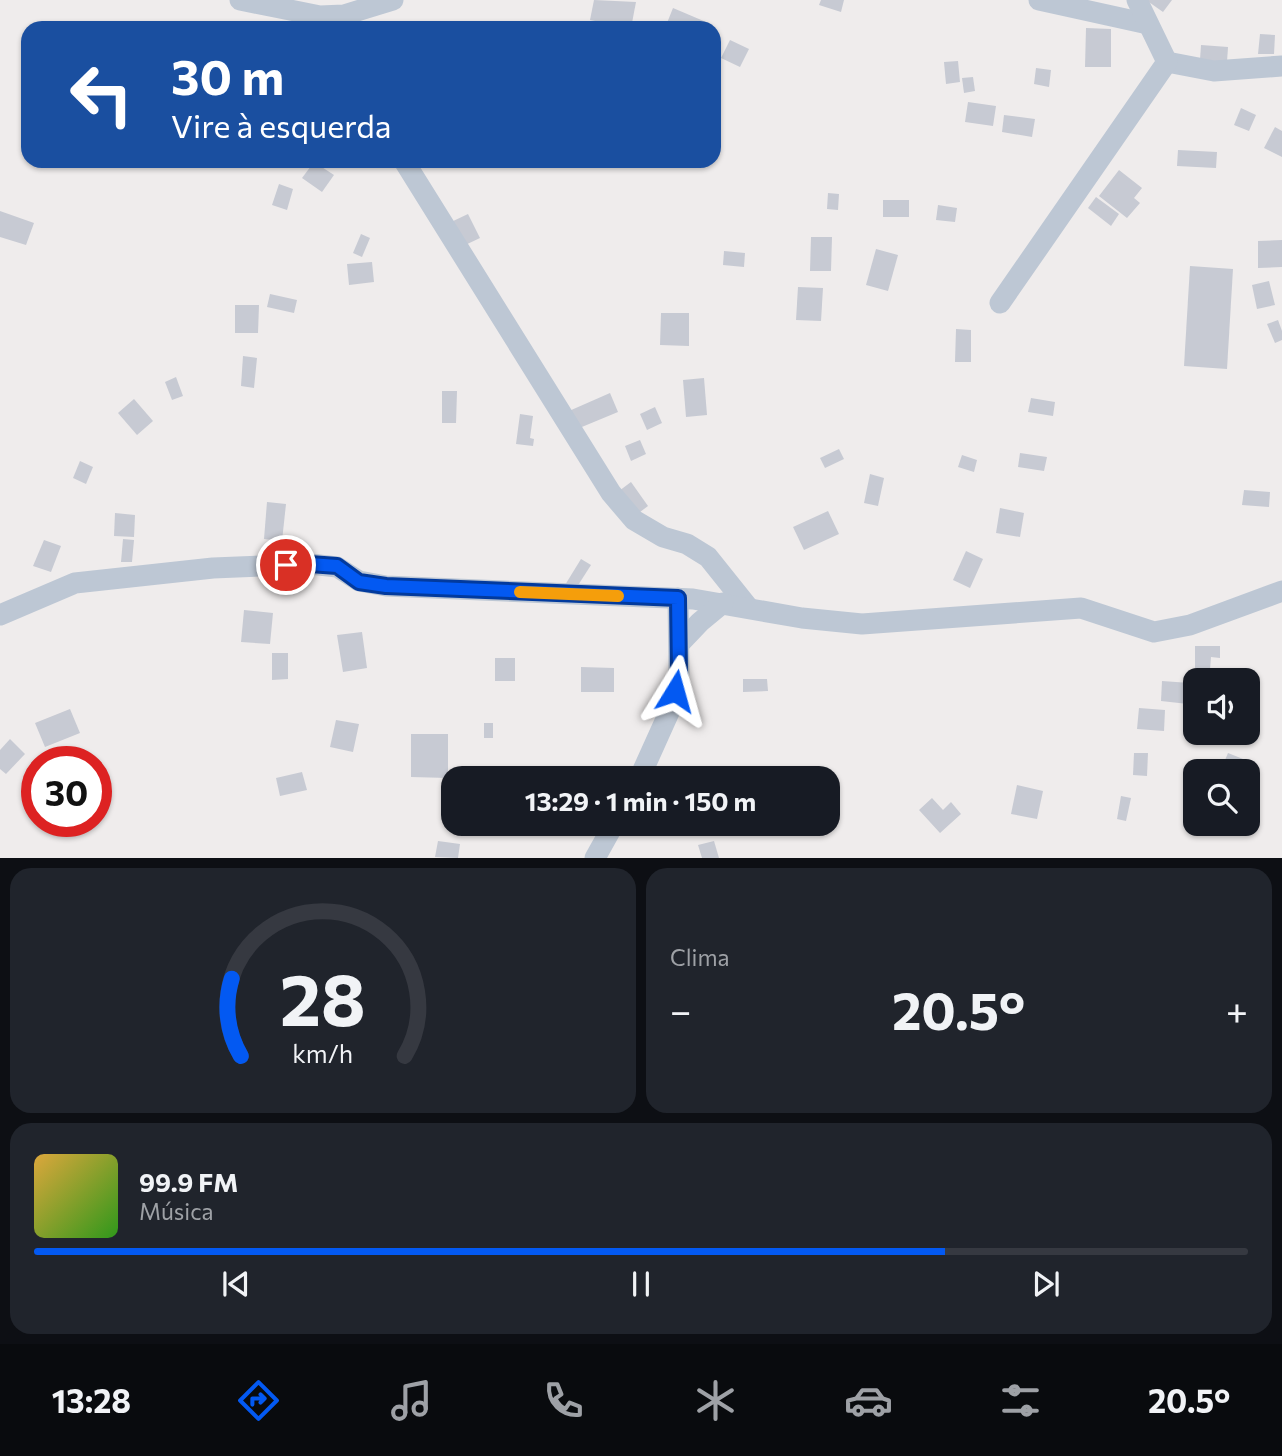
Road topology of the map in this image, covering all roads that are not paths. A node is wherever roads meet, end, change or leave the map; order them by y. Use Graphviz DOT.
graph roads {
  1 [pos="240,0"];
  2 [pos="393,0"];
  3 [pos="1039,0"];
  4 [pos="1137,0"];
  5 [pos="343,21"];
  6 [pos="1148,24"];
  7 [pos="1167,61"];
  8 [pos="1282,66"];
  9 [pos="408,168"];
  10 [pos="1000,303"];
  11 [pos="1282,591"];
  12 [pos="678,598"];
  13 [pos="723,603"];
  14 [pos="748,607"];
  15 [pos="0,614"];
  16 [pos="680,643"];
  17 [pos="645,766"];
  18 [pos="607,836"];
  19 [pos="595,858"];
  1 -- 5 [label="street"];
  2 -- 5 [label="street"];
  3 -- 6 [label="street"];
  4 -- 6 [label="street"];
  6 -- 7 [label="street"];
  7 -- 8 [label="street"];
  7 -- 10 [label="street"];
  9 -- 14 [label="street"];
  11 -- 14 [label="street"];
  12 -- 13 [label="street"];
  12 -- 15 [label="street"];
  12 -- 16 [label="street"];
  13 -- 14 [label="street"];
  13 -- 16 [label="street"];
  16 -- 17 [label="street"];
  18 -- 19 [label="street"];
}
